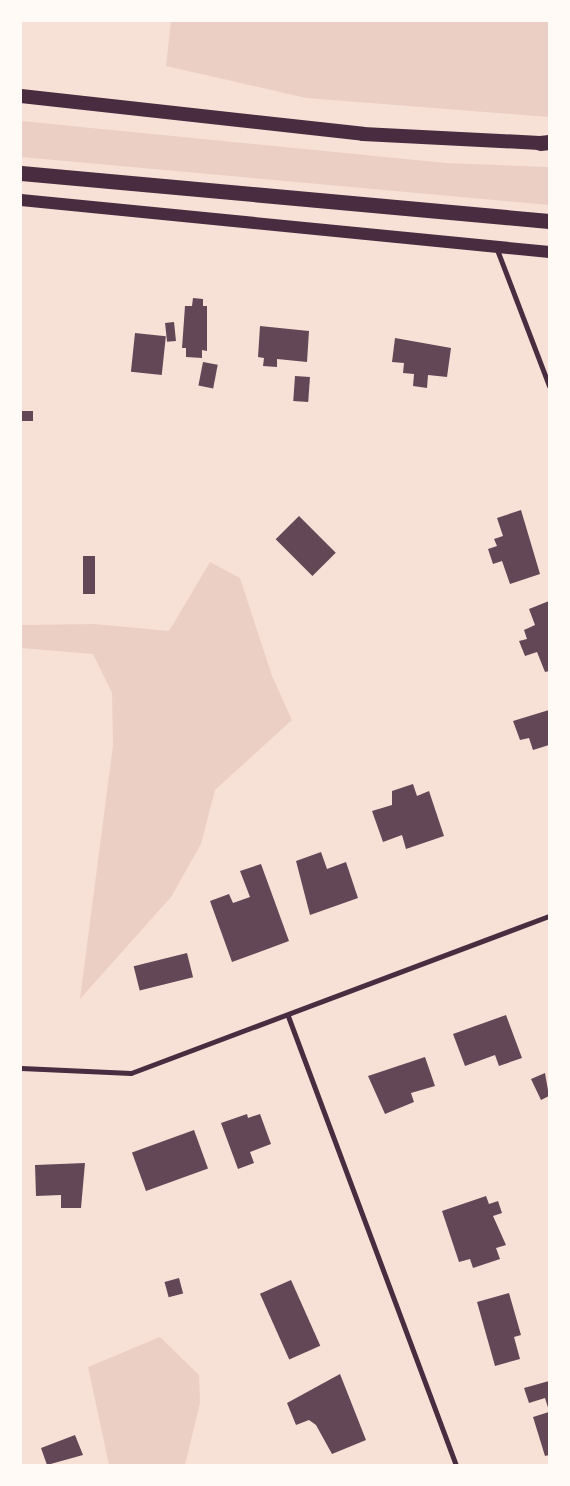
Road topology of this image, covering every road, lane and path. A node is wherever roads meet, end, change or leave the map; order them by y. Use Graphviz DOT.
graph roads {
  1 [pos="21,96"];
  2 [pos="546,143"];
  3 [pos="21,174"];
  4 [pos="21,200"];
  5 [pos="549,221"];
  6 [pos="496,246"];
  7 [pos="549,252"];
  8 [pos="549,386"];
  9 [pos="549,916"];
  10 [pos="288,1016"];
  11 [pos="21,1068"];
  12 [pos="456,1465"];
  1 -- 2 [label="highway"];
  3 -- 5 [label="highway"];
  4 -- 6 [label="main road"];
  6 -- 7 [label="main road"];
  6 -- 8 [label="street"];
  9 -- 10 [label="street"];
  10 -- 11 [label="street"];
  10 -- 12 [label="street"];
}
